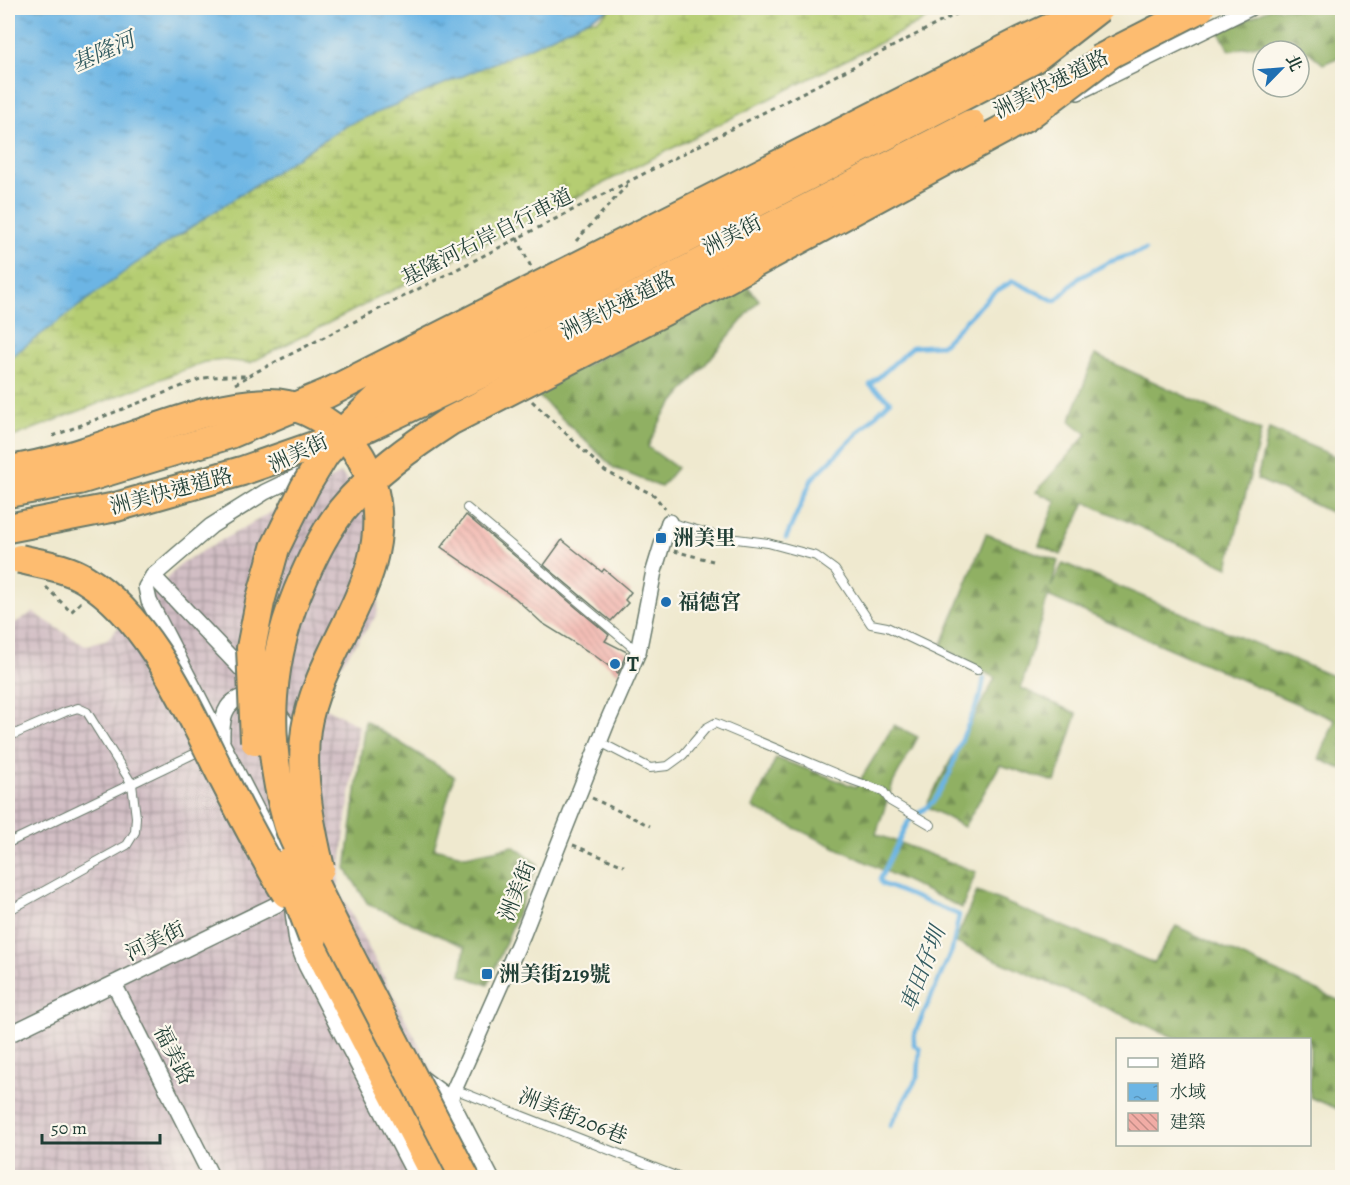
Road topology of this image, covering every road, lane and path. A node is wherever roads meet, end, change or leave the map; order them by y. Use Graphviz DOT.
graph roads {
  1 [pos="968,8"];
  2 [pos="1097,8"];
  3 [pos="1200,8"];
  4 [pos="1250,8"];
  5 [pos="1114,51"];
  6 [pos="634,178"];
  7 [pos="517,238"];
  8 [pos="571,247"];
  9 [pos="535,273"];
  10 [pos="513,371"];
  11 [pos="46,440"];
  12 [pos="8,470"];
  13 [pos="8,493"];
  14 [pos="467,508"];
  15 [pos="669,522"];
  16 [pos="8,528"];
  17 [pos="661,548"];
  18 [pos="8,560"];
  19 [pos="712,561"];
  20 [pos="153,576"];
  21 [pos="40,581"];
  22 [pos="82,601"];
  23 [pos="638,652"];
  24 [pos="977,670"];
  25 [pos="268,698"];
  26 [pos="8,737"];
  27 [pos="222,740"];
  28 [pos="600,742"];
  29 [pos="132,784"];
  30 [pos="579,792"];
  31 [pos="931,825"];
  32 [pos="651,826"];
  33 [pos="560,839"];
  34 [pos="8,843"];
  35 [pos="624,866"];
  36 [pos="320,883"];
  37 [pos="291,897"];
  38 [pos="8,911"];
  39 [pos="324,932"];
  40 [pos="114,984"];
  41 [pos="8,1035"];
  42 [pos="452,1094"];
  43 [pos="678,1177"];
  44 [pos="212,1178"];
  45 [pos="417,1178"];
  46 [pos="437,1178"];
  47 [pos="465,1178"];
  48 [pos="491,1178"];
  1 -- 6 [label="path, 基隆河右岸自行車道"];
  2 -- 13 [label="highway, 洲美快速道路, bridge"];
  2 -- 39 [label="highway, bridge"];
  3 -- 5 [label="highway, 洲美快速道路, bridge"];
  4 -- 10 [label="street, 洲美街"];
  5 -- 16 [label="highway, 洲美快速道路, bridge"];
  5 -- 39 [label="highway, bridge"];
  6 -- 7 [label="path, 基隆河右岸自行車道"];
  6 -- 8 [label="path"];
  7 -- 9 [label="path"];
  7 -- 11 [label="path, 基隆河右岸自行車道"];
  10 -- 15 [label="path"];
  10 -- 20 [label="street, 洲美街"];
  12 -- 39 [label="highway, bridge"];
  14 -- 23 [label="lane"];
  15 -- 17 [label="street, 洲美街"];
  15 -- 24 [label="lane"];
  17 -- 19 [label="path"];
  17 -- 23 [label="street, 洲美街"];
  18 -- 39 [label="highway, bridge"];
  20 -- 25 [label="street"];
  20 -- 27 [label="street"];
  21 -- 22 [label="path"];
  23 -- 28 [label="street, 洲美街"];
  25 -- 27 [label="street"];
  25 -- 36 [label="street"];
  26 -- 29 [label="lane"];
  27 -- 29 [label="lane"];
  27 -- 37 [label="street"];
  28 -- 30 [label="street, 洲美街"];
  28 -- 31 [label="lane"];
  29 -- 34 [label="lane"];
  29 -- 38 [label="lane"];
  30 -- 32 [label="path"];
  30 -- 33 [label="street, 洲美街"];
  33 -- 35 [label="path"];
  33 -- 42 [label="street, 洲美街"];
  36 -- 37 [label="street, 河美街"];
  36 -- 42 [label="street"];
  37 -- 40 [label="street, 河美街"];
  37 -- 45 [label="street"];
  39 -- 46 [label="highway"];
  39 -- 47 [label="highway, bridge"];
  40 -- 41 [label="street, 河美街"];
  40 -- 44 [label="street, 福美路"];
  42 -- 43 [label="lane, 洲美街206巷"];
  42 -- 48 [label="street"];
}
